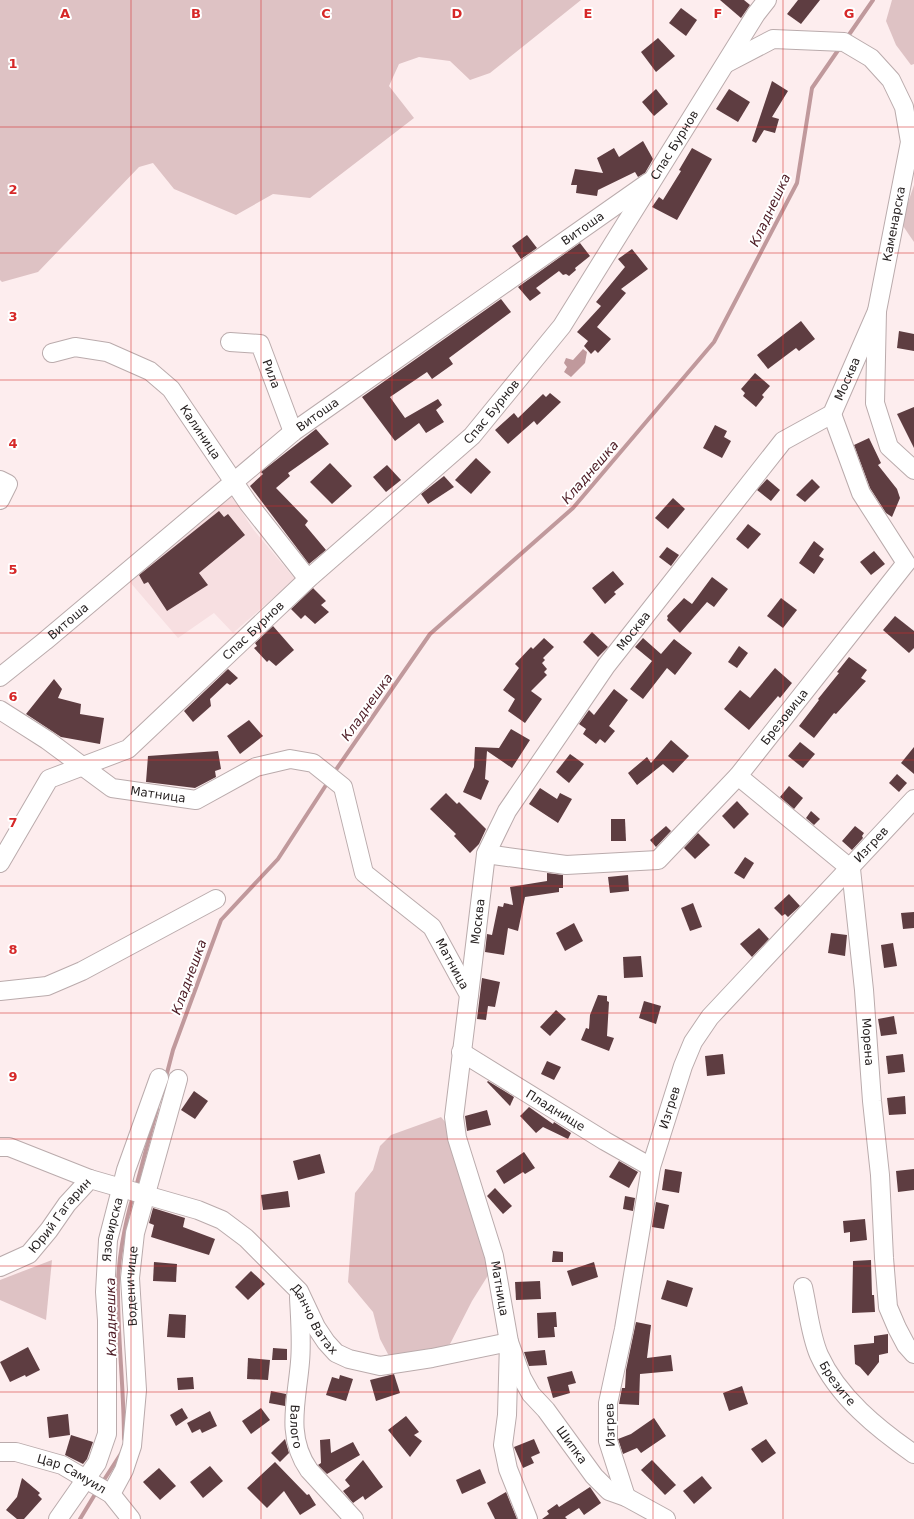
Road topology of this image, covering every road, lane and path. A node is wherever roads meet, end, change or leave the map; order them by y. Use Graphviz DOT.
graph roads {
  1 [pos="767,0"];
  2 [pos="727,63"];
  3 [pos="655,178"];
  4 [pos="877,311"];
  5 [pos="230,342"];
  6 [pos="52,353"];
  7 [pos="832,414"];
  8 [pos="293,432"];
  9 [pos="914,470"];
  10 [pos="0,480"];
  11 [pos="235,481"];
  12 [pos="0,500"];
  13 [pos="308,579"];
  14 [pos="0,677"];
  15 [pos="0,710"];
  16 [pos="82,766"];
  17 [pos="738,776"];
  18 [pos="914,799"];
  19 [pos="486,854"];
  20 [pos="0,862"];
  21 [pos="851,869"];
  22 [pos="216,899"];
  23 [pos="0,991"];
  24 [pos="469,995"];
  25 [pos="461,1052"];
  26 [pos="159,1078"];
  27 [pos="178,1079"];
  28 [pos="0,1147"];
  29 [pos="651,1167"];
  30 [pos="90,1179"];
  31 [pos="123,1190"];
  32 [pos="144,1196"];
  33 [pos="0,1267"];
  34 [pos="803,1287"];
  35 [pos="299,1291"];
  36 [pos="509,1342"];
  37 [pos="914,1354"];
  38 [pos="0,1452"];
  39 [pos="914,1454"];
  40 [pos="90,1482"];
  41 [pos="111,1494"];
  42 [pos="626,1497"];
  43 [pos="58,1519"];
  44 [pos="131,1519"];
  45 [pos="354,1519"];
  46 [pos="528,1519"];
  47 [pos="666,1519"];
  1 -- 2 [label="street, Спас Бурнов"];
  2 -- 3 [label="street, Спас Бурнов"];
  2 -- 4 [label="street, Каменарска"];
  3 -- 8 [label="street, Витоша"];
  3 -- 13 [label="street, Спас Бурнов"];
  4 -- 7 [label="street, Москва"];
  4 -- 9 [label="street, Каменарска"];
  5 -- 8 [label="street, Рила"];
  6 -- 11 [label="street, Калиница"];
  7 -- 17 [label="street, Брезовица"];
  7 -- 19 [label="street, Москва"];
  8 -- 11 [label="street, Витоша"];
  10 -- 12 [label="street"];
  11 -- 13 [label="street, Калиница"];
  11 -- 14 [label="street, Витоша"];
  13 -- 16 [label="street, Спас Бурнов"];
  15 -- 16 [label="street, Матница"];
  16 -- 20 [label="street"];
  16 -- 24 [label="street, Матница"];
  17 -- 19 [label="street, Брезовица"];
  17 -- 21 [label="street"];
  18 -- 21 [label="street, Изгрев"];
  19 -- 24 [label="street, Москва"];
  21 -- 29 [label="street, Изгрев"];
  21 -- 37 [label="street, Морена"];
  22 -- 23 [label="street"];
  24 -- 25 [label="street, Матница"];
  25 -- 29 [label="street, Пладнище"];
  25 -- 36 [label="street, Матница"];
  26 -- 31 [label="street, Язовирска"];
  27 -- 32 [label="street, Воденичище"];
  28 -- 30 [label="street"];
  29 -- 42 [label="street, Изгрев"];
  30 -- 31 [label="street, Юрий Гагарин"];
  30 -- 33 [label="street, Юрий Гагарин"];
  31 -- 32 [label="street, Юрий Гагарин"];
  31 -- 40 [label="street, Язовирска"];
  32 -- 35 [label="street, Данчо Ватах"];
  32 -- 41 [label="street, Воденичище"];
  34 -- 39 [label="street, Брезите"];
  35 -- 36 [label="street, Данчо Ватах"];
  35 -- 45 [label="street, Валого"];
  36 -- 42 [label="street, Шипка"];
  36 -- 46 [label="street, Матница"];
  38 -- 40 [label="street, Цар Самуил"];
  40 -- 41 [label="street, Цар Самуил"];
  40 -- 43 [label="street, Язовирска"];
  41 -- 44 [label="street, Цар Самуил"];
  42 -- 47 [label="street, Шипка"];
}
